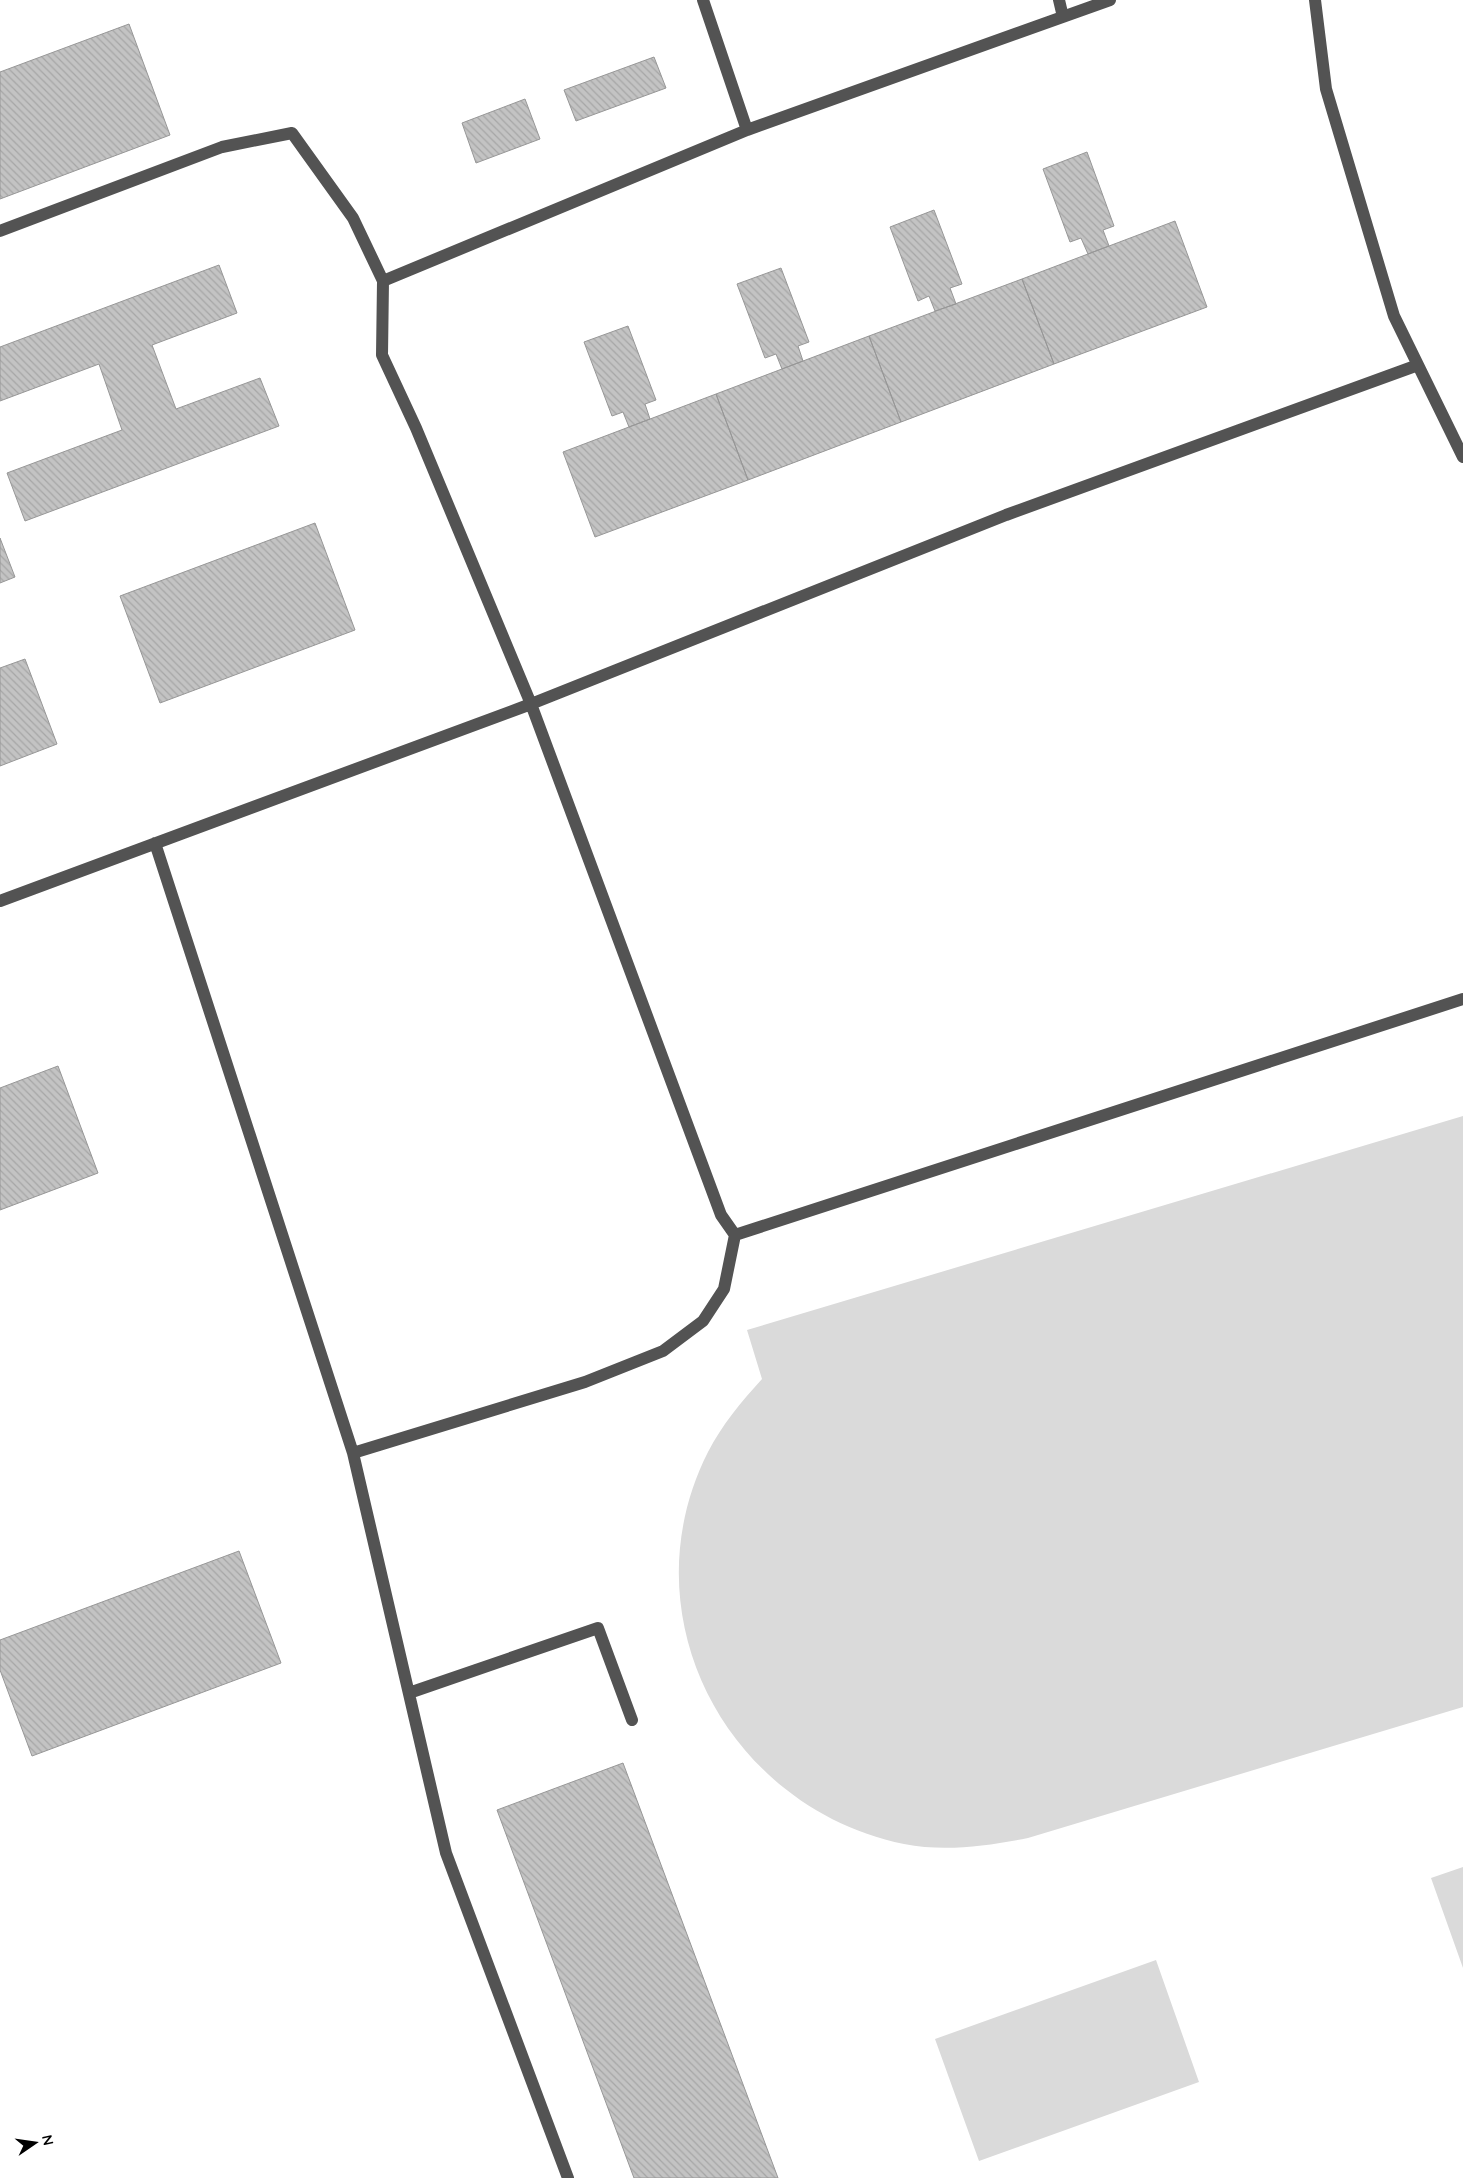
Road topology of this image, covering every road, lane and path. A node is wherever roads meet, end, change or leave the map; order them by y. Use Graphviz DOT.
graph roads {
  1 [pos="703,0"];
  2 [pos="1059,0"];
  3 [pos="1110,0"];
  4 [pos="1315,0"];
  5 [pos="1063,17"];
  6 [pos="747,130"];
  7 [pos="0,231"];
  8 [pos="383,281"];
  9 [pos="1418,365"];
  10 [pos="1463,458"];
  11 [pos="531,704"];
  12 [pos="155,843"];
  13 [pos="0,901"];
  14 [pos="1463,999"];
  15 [pos="735,1235"];
  16 [pos="353,1453"];
  17 [pos="409,1692"];
  18 [pos="632,1720"];
  19 [pos="568,2178"];
  1 -- 6 [label="lane"];
  2 -- 5 [label="lane"];
  3 -- 5 [label="lane"];
  4 -- 9 [label="lane"];
  5 -- 6 [label="lane"];
  6 -- 8 [label="lane"];
  7 -- 8 [label="lane"];
  8 -- 11 [label="lane"];
  9 -- 10 [label="lane"];
  9 -- 11 [label="lane"];
  11 -- 12 [label="lane"];
  11 -- 15 [label="lane"];
  12 -- 13 [label="lane"];
  12 -- 16 [label="lane"];
  14 -- 15 [label="lane"];
  15 -- 16 [label="lane"];
  16 -- 17 [label="lane"];
  17 -- 18 [label="lane"];
  17 -- 19 [label="lane"];
}
